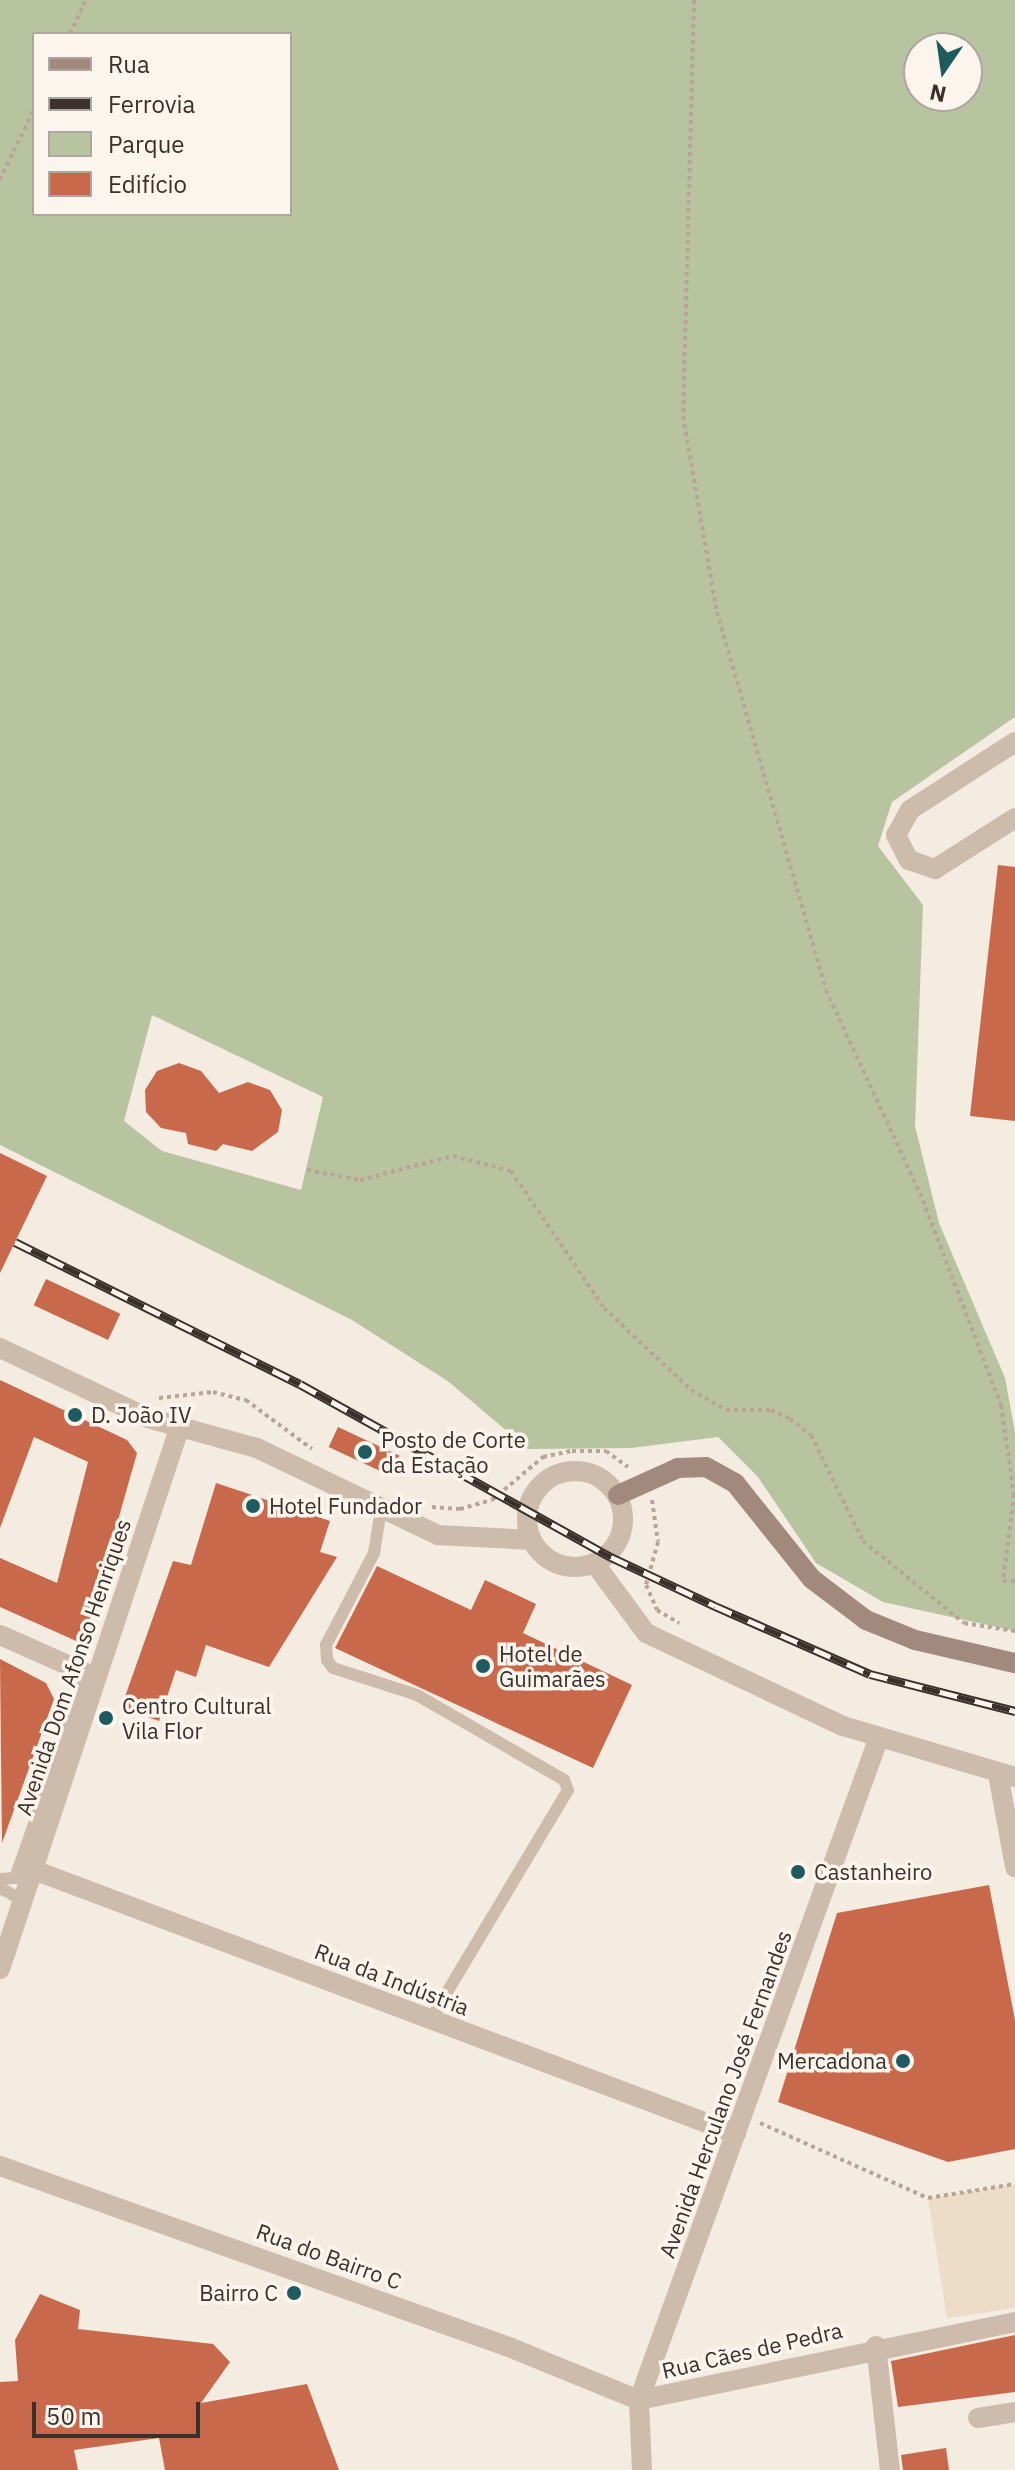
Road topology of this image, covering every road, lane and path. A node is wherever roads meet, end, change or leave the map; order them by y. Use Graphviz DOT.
graph roads {
  1 [pos="86,0"];
  2 [pos="694,0"];
  3 [pos="71,32"];
  4 [pos="32,113"];
  5 [pos="0,180"];
  6 [pos="1015,742"];
  7 [pos="1015,818"];
  8 [pos="307,1170"];
  9 [pos="0,1348"];
  10 [pos="180,1426"];
  11 [pos="618,1495"];
  12 [pos="381,1509"];
  13 [pos="532,1540"];
  14 [pos="595,1564"];
  15 [pos="1015,1581"];
  16 [pos="1015,1631"];
  17 [pos="0,1635"];
  18 [pos="1015,1663"];
  19 [pos="91,1675"];
  20 [pos="879,1737"];
  21 [pos="1007,1776"];
  22 [pos="1015,1867"];
  23 [pos="31,1869"];
  24 [pos="0,1879"];
  25 [pos="0,1888"];
  26 [pos="21,1899"];
  27 [pos="0,1969"];
  28 [pos="431,2019"];
  29 [pos="740,2124"];
  30 [pos="0,2166"];
  31 [pos="1015,2184"];
  32 [pos="1015,2322"];
  33 [pos="876,2346"];
  34 [pos="639,2400"];
  35 [pos="1015,2412"];
  36 [pos="978,2418"];
  37 [pos="642,2470"];
  38 [pos="890,2470"];
  1 -- 3 [label="path"];
  2 -- 15 [label="path"];
  4 -- 5 [label="path"];
  6 -- 7 [label="street"];
  8 -- 16 [label="path"];
  9 -- 10 [label="street"];
  10 -- 12 [label="street"];
  10 -- 19 [label="street, Avenida Dom Afonso Henriques"];
  11 -- 13 [label="street"];
  11 -- 14 [label="street"];
  11 -- 18 [label="main road"];
  12 -- 13 [label="street"];
  12 -- 28 [label="lane"];
  13 -- 14 [label="street"];
  14 -- 20 [label="street"];
  17 -- 19 [label="street"];
  19 -- 23 [label="street, Avenida Dom Afonso Henriques"];
  19 -- 24 [label="lane"];
  20 -- 21 [label="street"];
  20 -- 29 [label="street, Avenida Herculano José Fernandes"];
  21 -- 22 [label="street"];
  23 -- 26 [label="street, Avenida Dom Afonso Henriques"];
  23 -- 28 [label="street, Rua da Indústria"];
  25 -- 26 [label="lane"];
  26 -- 27 [label="street, Avenida Dom Afonso Henriques"];
  28 -- 29 [label="street, Rua da Indústria"];
  29 -- 31 [label="path"];
  29 -- 34 [label="street, Avenida Herculano José Fernandes"];
  30 -- 34 [label="street, Rua do Bairro C"];
  32 -- 33 [label="street, Rua Cães de Pedra"];
  33 -- 34 [label="street, Rua Cães de Pedra"];
  33 -- 38 [label="street, Rua Cães de Pedra"];
  34 -- 37 [label="street, Avenida Herculano José Fernandes"];
  35 -- 36 [label="street"];
}
